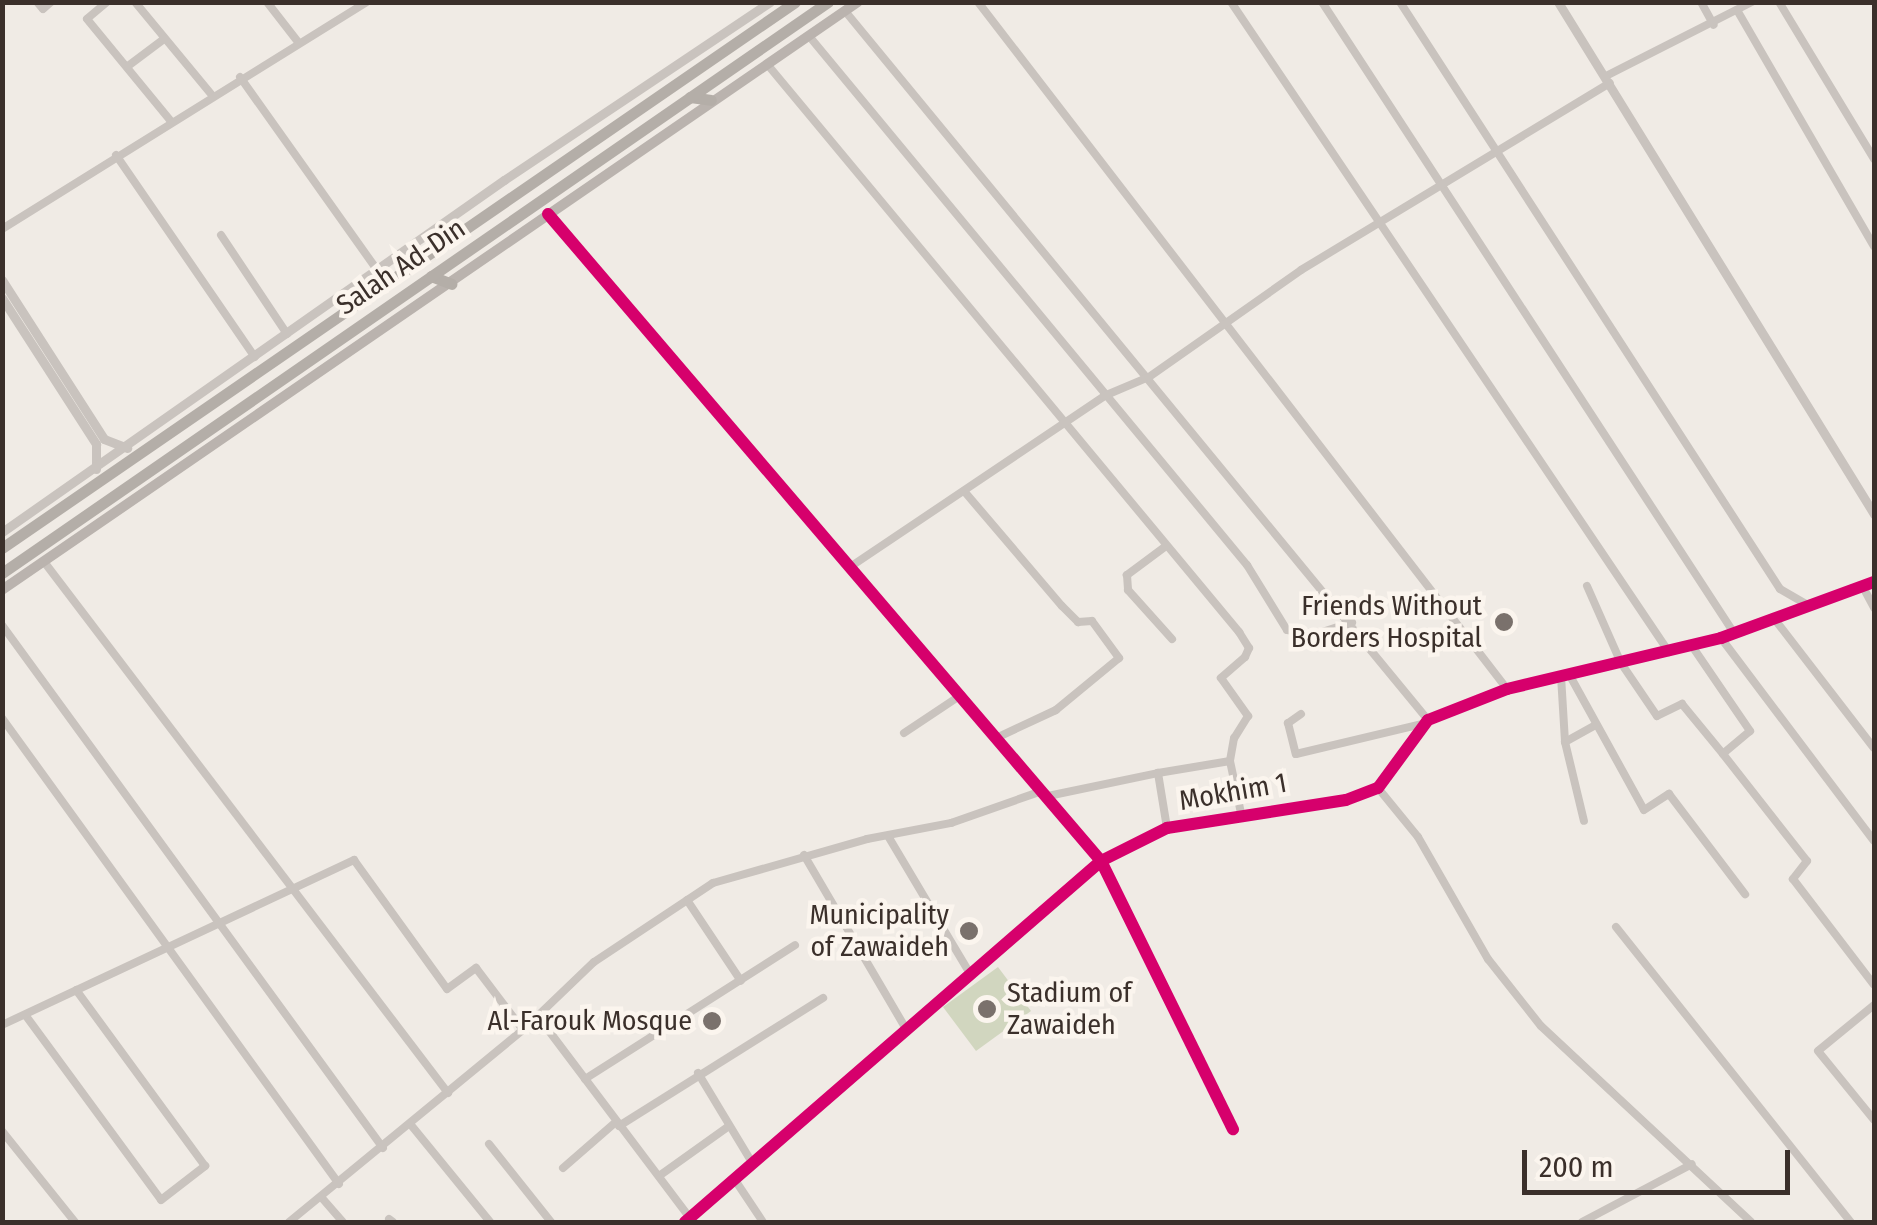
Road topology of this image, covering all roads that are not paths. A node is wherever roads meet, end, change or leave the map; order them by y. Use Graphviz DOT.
graph roads {
  1 [pos="37,2"];
  2 [pos="51,2"];
  3 [pos="107,2"];
  4 [pos="135,2"];
  5 [pos="268,2"];
  6 [pos="770,2"];
  7 [pos="795,2"];
  8 [pos="828,2"];
  9 [pos="858,2"];
  10 [pos="978,2"];
  11 [pos="1231,2"];
  12 [pos="1322,2"];
  13 [pos="1400,2"];
  14 [pos="1558,2"];
  15 [pos="1701,2"];
  16 [pos="1752,2"];
  17 [pos="1779,2"];
  18 [pos="364,3"];
  19 [pos="1737,10"];
  20 [pos="845,11"];
  21 [pos="1714,25"];
  22 [pos="809,36"];
  23 [pos="164,39"];
  24 [pos="298,42"];
  25 [pos="767,64"];
  26 [pos="128,66"];
  27 [pos="240,77"];
  28 [pos="1608,80"];
  29 [pos="211,94"];
  30 [pos="690,97"];
  31 [pos="712,100"];
  32 [pos="170,120"];
  33 [pos="1499,154"];
  34 [pos="116,155"];
  35 [pos="1874,159"];
  36 [pos="1442,185"];
  37 [pos="548,214"];
  38 [pos="1381,221"];
  39 [pos="2,229"];
  40 [pos="221,235"];
  41 [pos="1874,246"];
  42 [pos="377,270"];
  43 [pos="432,276"];
  44 [pos="2,280"];
  45 [pos="452,284"];
  46 [pos="2,298"];
  47 [pos="1222,321"];
  48 [pos="287,334"];
  49 [pos="304,338"];
  50 [pos="255,357"];
  51 [pos="309,357"];
  52 [pos="1149,377"];
  53 [pos="1104,396"];
  54 [pos="1064,424"];
  55 [pos="131,451"];
  56 [pos="96,469"];
  57 [pos="145,473"];
  58 [pos="964,491"];
  59 [pos="1874,514"];
  60 [pos="2,532"];
  61 [pos="1166,546"];
  62 [pos="2,548"];
  63 [pos="45,563"];
  64 [pos="850,567"];
  65 [pos="2,573"];
  66 [pos="1874,582"];
  67 [pos="1587,586"];
  68 [pos="1862,586"];
  69 [pos="2,590"];
  70 [pos="1806,604"];
  71 [pos="1874,608"];
  72 [pos="1774,617"];
  73 [pos="1352,622"];
  74 [pos="2,624"];
  75 [pos="1734,633"];
  76 [pos="1721,638"];
  77 [pos="1172,639"];
  78 [pos="1692,646"];
  79 [pos="1670,652"];
  80 [pos="1621,664"];
  81 [pos="1565,675"];
  82 [pos="1507,689"];
  83 [pos="961,695"];
  84 [pos="1302,714"];
  85 [pos="2,718"];
  86 [pos="1425,722"];
  87 [pos="1596,725"];
  88 [pos="904,733"];
  89 [pos="998,737"];
  90 [pos="1565,742"];
  91 [pos="1874,748"];
  92 [pos="1723,754"];
  93 [pos="1230,760"];
  94 [pos="1158,773"];
  95 [pos="1378,788"];
  96 [pos="1045,794"];
  97 [pos="1241,813"];
  98 [pos="1584,822"];
  99 [pos="1167,828"];
  100 [pos="888,836"];
  101 [pos="1874,841"];
  102 [pos="804,855"];
  103 [pos="1101,861"];
  104 [pos="290,885"];
  105 [pos="1745,894"];
  106 [pos="687,900"];
  107 [pos="215,923"];
  108 [pos="1616,928"];
  109 [pos="166,945"];
  110 [pos="794,945"];
  111 [pos="968,972"];
  112 [pos="741,981"];
  113 [pos="1874,984"];
  114 [pos="76,990"];
  115 [pos="823,998"];
  116 [pos="1874,1004"];
  117 [pos="538,1015"];
  118 [pos="26,1016"];
  119 [pos="2,1026"];
  120 [pos="905,1028"];
  121 [pos="523,1030"];
  122 [pos="698,1074"];
  123 [pos="585,1079"];
  124 [pos="448,1094"];
  125 [pos="1874,1120"];
  126 [pos="617,1124"];
  127 [pos="410,1125"];
  128 [pos="729,1126"];
  129 [pos="1233,1129"];
  130 [pos="2,1130"];
  131 [pos="489,1144"];
  132 [pos="383,1148"];
  133 [pos="753,1164"];
  134 [pos="1692,1164"];
  135 [pos="563,1168"];
  136 [pos="658,1176"];
  137 [pos="735,1180"];
  138 [pos="339,1184"];
  139 [pos="322,1198"];
  140 [pos="687,1220"];
  141 [pos="75,1222"];
  142 [pos="289,1222"];
  143 [pos="343,1222"];
  144 [pos="490,1222"];
  145 [pos="551,1222"];
  146 [pos="764,1222"];
  147 [pos="1582,1222"];
  148 [pos="1750,1222"];
  149 [pos="1851,1222"];
  1 -- 2 [label="street"];
  3 -- 26 [label="street"];
  4 -- 23 [label="street"];
  5 -- 24 [label="street"];
  6 -- 42 [label="street"];
  7 -- 49 [label="highway, Salah Ad-Din"];
  8 -- 30 [label="highway, Salah Ad-Din"];
  9 -- 20 [label="main road"];
  10 -- 47 [label="street"];
  11 -- 38 [label="street"];
  12 -- 36 [label="street"];
  13 -- 33 [label="street"];
  14 -- 28 [label="street"];
  15 -- 21 [label="street"];
  16 -- 19 [label="street"];
  17 -- 35 [label="street"];
  18 -- 24 [label="street"];
  19 -- 21 [label="street"];
  19 -- 41 [label="street"];
  20 -- 22 [label="main road"];
  20 -- 52 [label="street"];
  21 -- 28 [label="street"];
  22 -- 25 [label="main road"];
  22 -- 53 [label="street"];
  23 -- 26 [label="street"];
  23 -- 29 [label="street"];
  24 -- 27 [label="street"];
  25 -- 31 [label="main road"];
  25 -- 54 [label="street"];
  26 -- 32 [label="street"];
  27 -- 29 [label="street"];
  27 -- 42 [label="street"];
  28 -- 33 [label="street"];
  28 -- 59 [label="street"];
  29 -- 32 [label="street"];
  30 -- 31 [label="highway"];
  30 -- 43 [label="highway, Salah Ad-Din"];
  31 -- 37 [label="main road"];
  32 -- 34 [label="street"];
  33 -- 36 [label="street"];
  33 -- 70 [label="street"];
  34 -- 39 [label="street"];
  34 -- 50 [label="street"];
  36 -- 38 [label="street"];
  36 -- 75 [label="street"];
  37 -- 45 [label="main road"];
  37 -- 64 [label="street"];
  38 -- 47 [label="street"];
  38 -- 79 [label="street"];
  40 -- 48 [label="street"];
  42 -- 48 [label="street"];
  43 -- 45 [label="highway"];
  43 -- 51 [label="highway, Salah Ad-Din"];
  44 -- 55 [label="street"];
  45 -- 63 [label="main road"];
  46 -- 56 [label="street"];
  47 -- 52 [label="street"];
  47 -- 82 [label="street"];
  48 -- 50 [label="street"];
  49 -- 51 [label="highway"];
  49 -- 55 [label="highway, Salah Ad-Din"];
  50 -- 55 [label="street"];
  51 -- 57 [label="highway, Salah Ad-Din"];
  52 -- 53 [label="street"];
  52 -- 73 [label="street"];
  53 -- 54 [label="street"];
  53 -- 73 [label="street"];
  54 -- 58 [label="street"];
  54 -- 61 [label="street"];
  55 -- 56 [label="street"];
  55 -- 57 [label="highway"];
  55 -- 62 [label="highway, Salah Ad-Din"];
  56 -- 60 [label="street"];
  57 -- 65 [label="highway, Salah Ad-Din"];
  58 -- 64 [label="street"];
  58 -- 89 [label="street"];
  61 -- 77 [label="street"];
  61 -- 93 [label="street"];
  63 -- 69 [label="main road"];
  63 -- 104 [label="street"];
  64 -- 83 [label="street"];
  66 -- 68 [label="street"];
  67 -- 80 [label="street"];
  68 -- 70 [label="street"];
  68 -- 71 [label="street"];
  70 -- 72 [label="street"];
  72 -- 75 [label="street"];
  72 -- 91 [label="street"];
  73 -- 86 [label="street"];
  74 -- 107 [label="street"];
  75 -- 76 [label="street"];
  76 -- 78 [label="street"];
  76 -- 101 [label="street"];
  78 -- 79 [label="street"];
  78 -- 92 [label="street"];
  79 -- 80 [label="street"];
  80 -- 81 [label="street"];
  80 -- 92 [label="street"];
  81 -- 82 [label="street"];
  81 -- 87 [label="street"];
  81 -- 90 [label="street"];
  82 -- 86 [label="street"];
  83 -- 88 [label="street"];
  83 -- 89 [label="street"];
  84 -- 86 [label="street"];
  85 -- 109 [label="street"];
  86 -- 95 [label="street"];
  87 -- 90 [label="street"];
  87 -- 105 [label="street"];
  89 -- 96 [label="street"];
  90 -- 98 [label="street"];
  92 -- 113 [label="street"];
  93 -- 94 [label="street"];
  93 -- 97 [label="street"];
  94 -- 96 [label="street"];
  94 -- 99 [label="street"];
  95 -- 97 [label="street, Mokhim 1"];
  95 -- 134 [label="street"];
  96 -- 100 [label="street"];
  96 -- 103 [label="street"];
  97 -- 99 [label="street, Mokhim 1"];
  99 -- 103 [label="street, Mokhim 1"];
  100 -- 102 [label="street"];
  100 -- 111 [label="street"];
  102 -- 106 [label="street"];
  102 -- 120 [label="street"];
  103 -- 111 [label="street, Mokhim 1"];
  103 -- 129 [label="street"];
  104 -- 107 [label="street"];
  104 -- 121 [label="street"];
  104 -- 124 [label="street"];
  106 -- 112 [label="street"];
  106 -- 117 [label="street"];
  107 -- 109 [label="street"];
  107 -- 132 [label="street"];
  108 -- 149 [label="street"];
  109 -- 114 [label="street"];
  109 -- 138 [label="street"];
  110 -- 112 [label="street"];
  111 -- 120 [label="street, Mokhim 1"];
  112 -- 123 [label="street"];
  114 -- 118 [label="street"];
  114 -- 118 [label="street"];
  115 -- 122 [label="street"];
  116 -- 125 [label="street"];
  117 -- 121 [label="street"];
  117 -- 123 [label="street"];
  118 -- 119 [label="street"];
  120 -- 133 [label="street, Mokhim 1"];
  121 -- 124 [label="street"];
  122 -- 126 [label="street"];
  122 -- 128 [label="street"];
  123 -- 126 [label="street"];
  124 -- 127 [label="street"];
  126 -- 135 [label="street"];
  126 -- 136 [label="street"];
  127 -- 132 [label="street"];
  127 -- 144 [label="street"];
  128 -- 133 [label="street"];
  128 -- 136 [label="street"];
  130 -- 141 [label="street"];
  131 -- 145 [label="street"];
  132 -- 138 [label="street"];
  133 -- 137 [label="street, Mokhim 1"];
  134 -- 147 [label="street"];
  134 -- 148 [label="street"];
  136 -- 140 [label="street"];
  137 -- 140 [label="street, Mokhim 1"];
  137 -- 146 [label="street"];
  138 -- 139 [label="street"];
  139 -- 142 [label="street"];
  139 -- 143 [label="street"];
}
